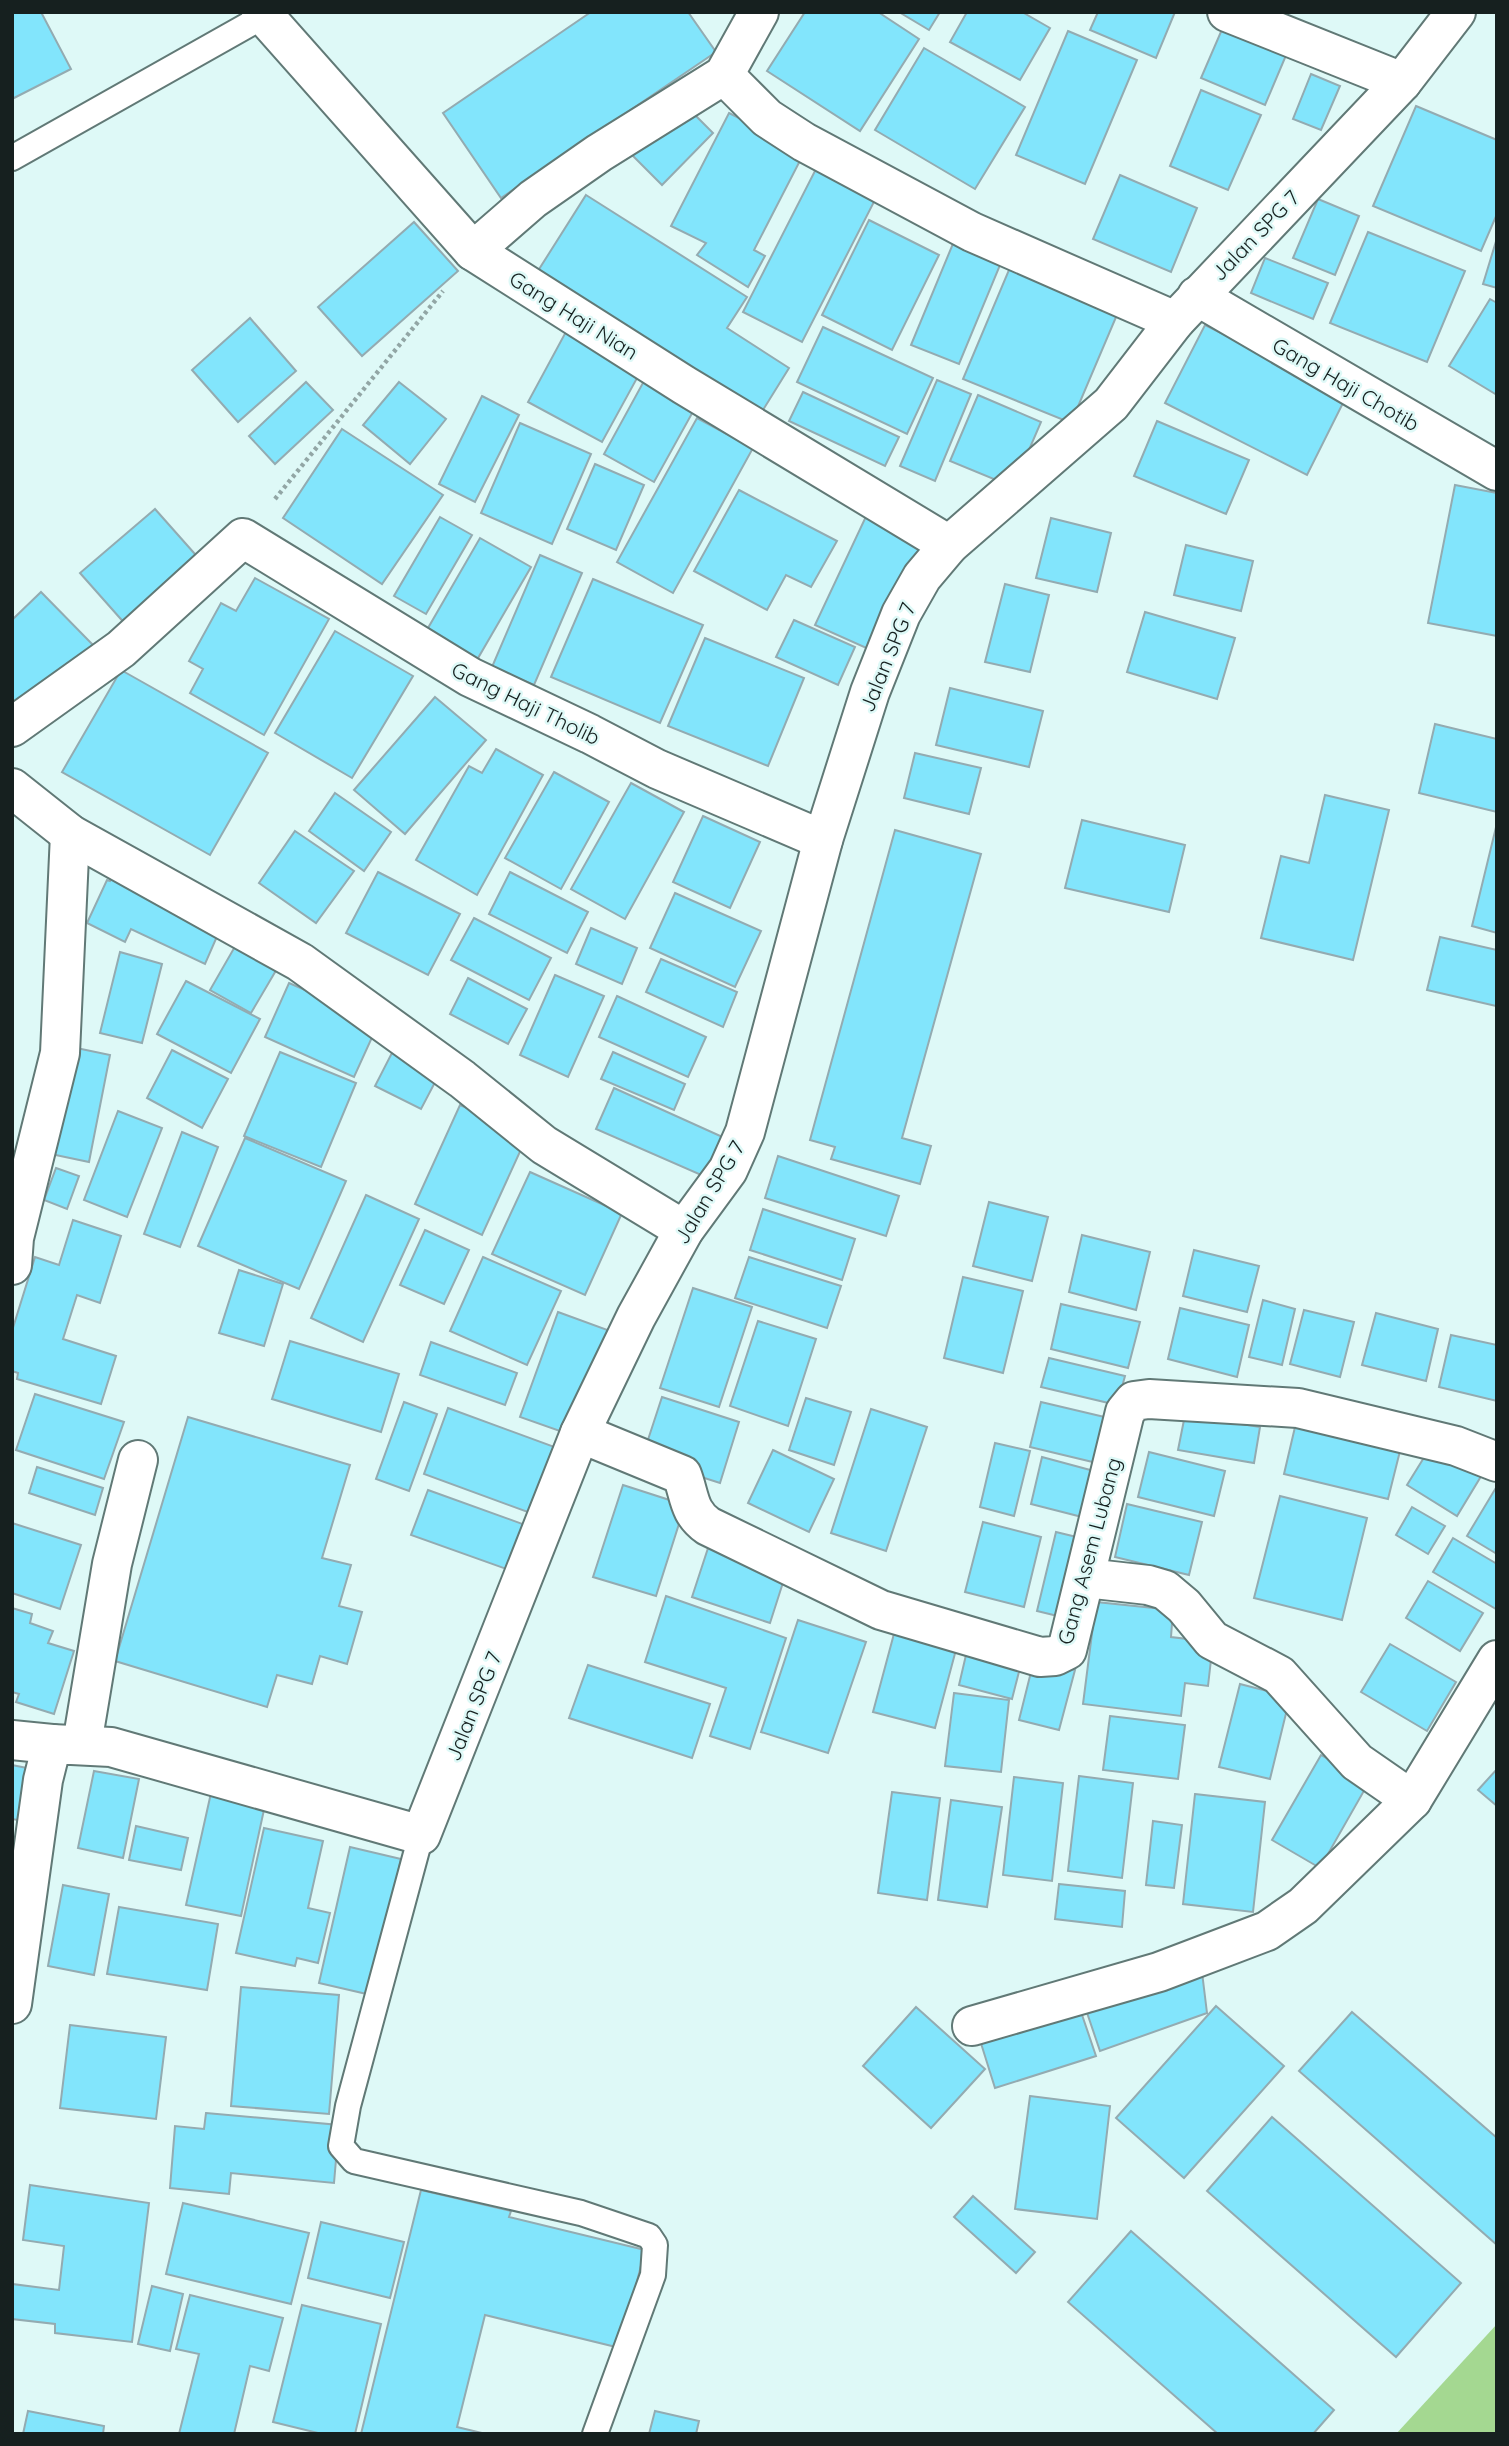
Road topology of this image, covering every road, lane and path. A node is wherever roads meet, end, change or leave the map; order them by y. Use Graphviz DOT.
graph roads {
  1 [pos="759,12"];
  2 [pos="1227,12"];
  3 [pos="1456,12"];
  4 [pos="266,14"];
  5 [pos="724,75"];
  6 [pos="1402,82"];
  7 [pos="12,158"];
  8 [pos="472,251"];
  9 [pos="1186,308"];
  10 [pos="1497,471"];
  11 [pos="243,538"];
  12 [pos="949,545"];
  13 [pos="12,727"];
  14 [pos="12,788"];
  15 [pos="70,834"];
  16 [pos="823,840"];
  17 [pos="684,1230"];
  18 [pos="12,1265"];
  19 [pos="580,1433"];
  20 [pos="138,1460"];
  21 [pos="1497,1462"];
  22 [pos="1086,1578"];
  23 [pos="1497,1660"];
  24 [pos="12,1740"];
  25 [pos="67,1744"];
  26 [pos="1412,1800"];
  27 [pos="421,1835"];
  28 [pos="12,2004"];
  29 [pos="972,2026"];
  30 [pos="595,2434"];
  1 -- 5 [label="street"];
  2 -- 6 [label="street"];
  3 -- 6 [label="street, Jalan SPG 7"];
  4 -- 7 [label="lane"];
  4 -- 8 [label="street, Gang Haji Nian"];
  5 -- 8 [label="street"];
  5 -- 9 [label="street, Gang Haji Chotib"];
  6 -- 9 [label="street, Jalan SPG 7"];
  8 -- 11 [label="path"];
  8 -- 12 [label="street, Gang Haji Nian"];
  9 -- 10 [label="street, Gang Haji Chotib"];
  9 -- 12 [label="street, Jalan SPG 7"];
  11 -- 13 [label="street"];
  11 -- 16 [label="street, Gang Haji Tholib"];
  12 -- 16 [label="street, Jalan SPG 7"];
  14 -- 15 [label="street"];
  15 -- 17 [label="street"];
  15 -- 18 [label="street"];
  16 -- 17 [label="street, Jalan SPG 7"];
  17 -- 19 [label="street, Jalan SPG 7"];
  19 -- 22 [label="street, Gang Asem Lubang"];
  19 -- 27 [label="street, Jalan SPG 7"];
  20 -- 25 [label="street"];
  21 -- 22 [label="street, Gang Asem Lubang"];
  22 -- 26 [label="street"];
  23 -- 26 [label="street"];
  24 -- 25 [label="street"];
  25 -- 27 [label="street"];
  25 -- 28 [label="street"];
  26 -- 29 [label="street"];
  27 -- 30 [label="lane"];
}
